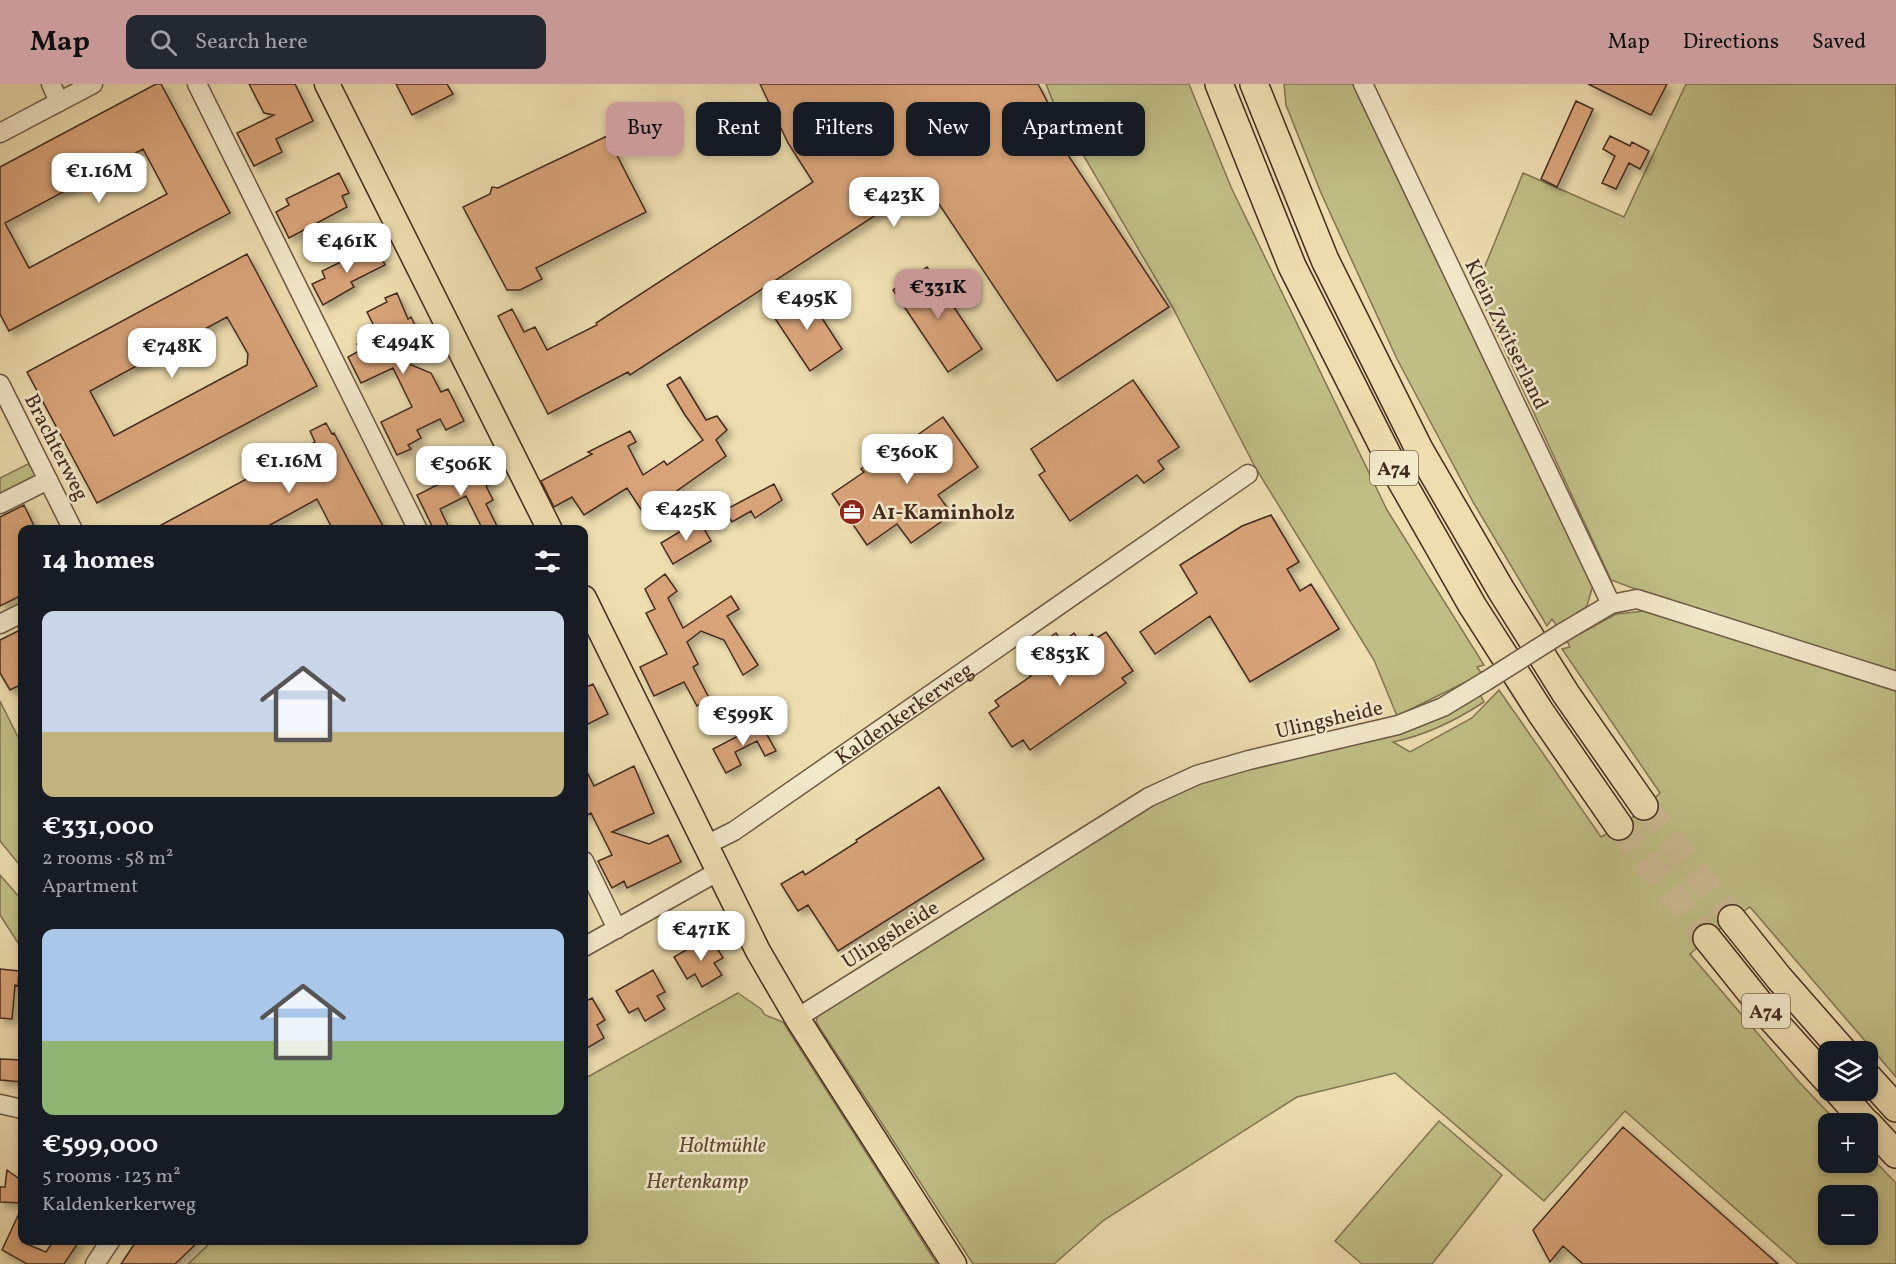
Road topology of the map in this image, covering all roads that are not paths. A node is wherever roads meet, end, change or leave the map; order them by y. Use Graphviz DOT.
graph roads {
  1 [pos="51,84"];
  2 [pos="93,84"];
  3 [pos="197,84"];
  4 [pos="327,84"];
  5 [pos="1219,84"];
  6 [pos="1254,84"];
  7 [pos="1363,84"];
  8 [pos="59,102"];
  9 [pos="0,133"];
  10 [pos="0,384"];
  11 [pos="1248,474"];
  12 [pos="48,480"];
  13 [pos="0,504"];
  14 [pos="70,525"];
  15 [pos="416,525"];
  16 [pos="547,525"];
  17 [pos="1611,604"];
  18 [pos="588,606"];
  19 [pos="18,615"];
  20 [pos="0,624"];
  21 [pos="1896,681"];
  22 [pos="1644,806"];
  23 [pos="1619,826"];
  24 [pos="706,845"];
  25 [pos="588,869"];
  26 [pos="719,871"];
  27 [pos="1732,919"];
  28 [pos="617,929"];
  29 [pos="1707,938"];
  30 [pos="588,944"];
  31 [pos="797,1018"];
  32 [pos="1834,1041"];
  33 [pos="1818,1070"];
  34 [pos="1878,1088"];
  35 [pos="1847,1101"];
  36 [pos="0,1104"];
  37 [pos="18,1108"];
  38 [pos="1896,1108"];
  39 [pos="1857,1113"];
  40 [pos="1878,1135"];
  41 [pos="1896,1154"];
  42 [pos="108,1245"];
  43 [pos="95,1264"];
  44 [pos="954,1264"];
  1 -- 8 [label="street"];
  2 -- 8 [label="street"];
  3 -- 15 [label="street"];
  4 -- 16 [label="main road"];
  5 -- 23 [label="highway, A74"];
  6 -- 22 [label="highway, A74"];
  7 -- 17 [label="street, Klein Zwitserland"];
  8 -- 9 [label="street"];
  10 -- 12 [label="street, Brachterweg"];
  11 -- 24 [label="street, Kaldenkerkerweg"];
  12 -- 13 [label="street"];
  12 -- 14 [label="street, Brachterweg"];
  17 -- 21 [label="street, Ulingsheide"];
  17 -- 31 [label="street, Ulingsheide, bridge"];
  18 -- 24 [label="main road"];
  19 -- 20 [label="street"];
  24 -- 26 [label="main road"];
  25 -- 28 [label="street"];
  26 -- 28 [label="street"];
  26 -- 31 [label="main road"];
  27 -- 32 [label="highway, A74"];
  28 -- 30 [label="street"];
  29 -- 33 [label="highway, A74"];
  31 -- 44 [label="main road"];
  34 -- 38 [label="highway"];
  35 -- 39 [label="highway"];
  36 -- 37 [label="street"];
  40 -- 41 [label="highway"];
  42 -- 43 [label="street"];
}
